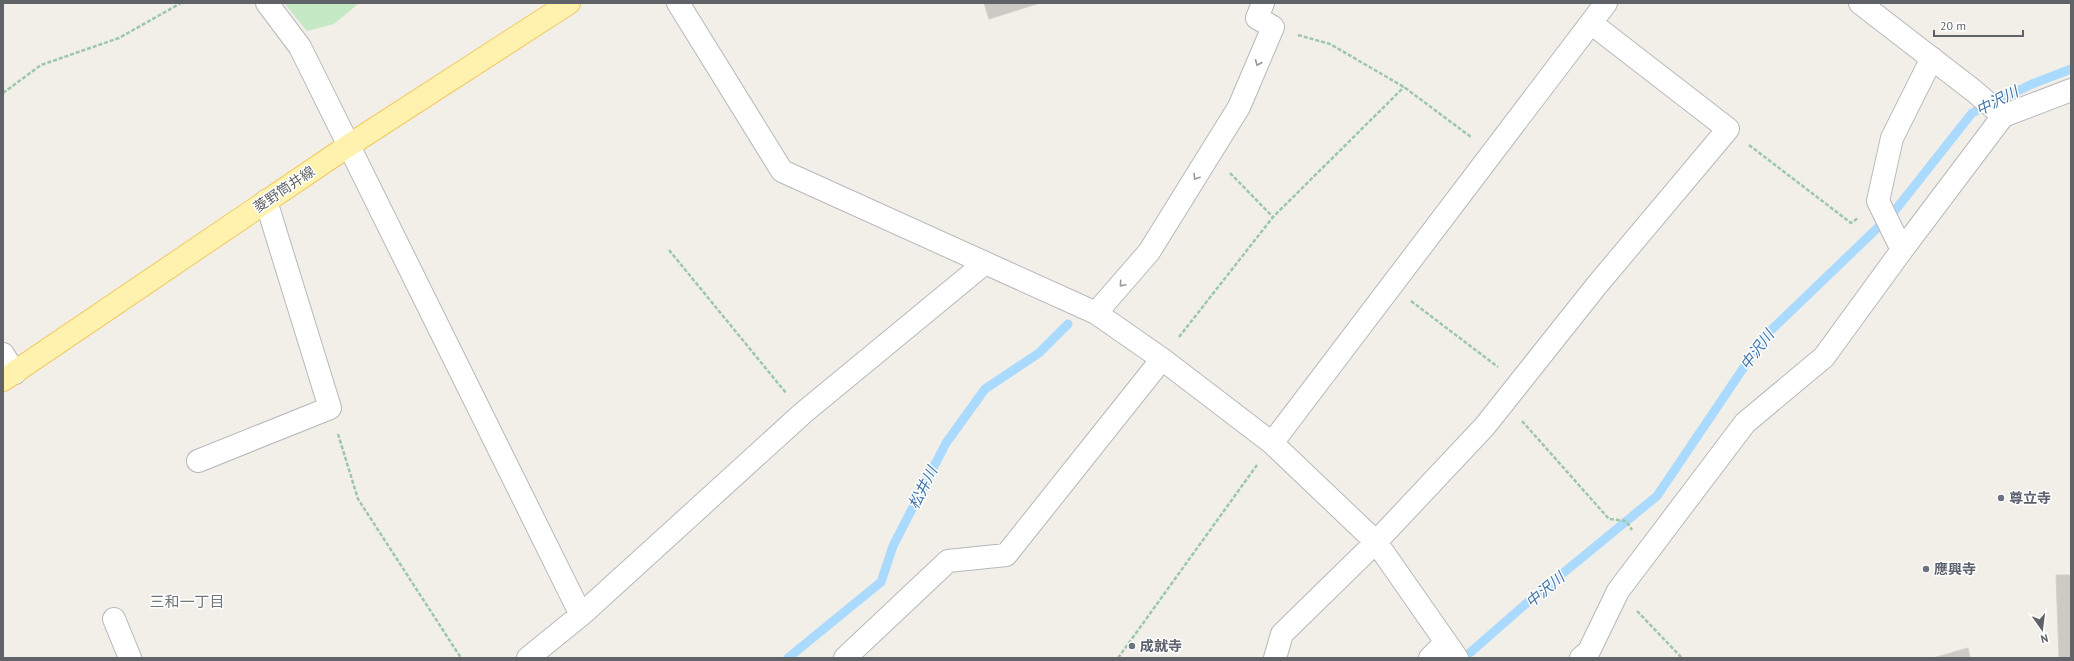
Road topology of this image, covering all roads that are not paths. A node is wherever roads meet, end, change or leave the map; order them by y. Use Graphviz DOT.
graph roads {
  1 [pos="267,3"];
  2 [pos="569,3"];
  3 [pos="678,3"];
  4 [pos="1263,3"];
  5 [pos="1606,3"];
  6 [pos="1860,3"];
  7 [pos="1590,24"];
  8 [pos="1932,58"];
  9 [pos="2071,90"];
  10 [pos="2002,115"];
  11 [pos="348,146"];
  12 [pos="266,201"];
  13 [pos="1899,242"];
  14 [pos="986,263"];
  15 [pos="1091,311"];
  16 [pos="3,354"];
  17 [pos="1162,359"];
  18 [pos="9,377"];
  19 [pos="1272,443"];
  20 [pos="198,461"];
  21 [pos="1376,542"];
  22 [pos="581,615"];
  23 [pos="114,619"];
  24 [pos="1450,649"];
  25 [pos="130,658"];
  26 [pos="528,658"];
  27 [pos="845,658"];
  28 [pos="1276,658"];
  29 [pos="1430,658"];
  30 [pos="1581,658"];
  1 -- 11 [label="street"];
  2 -- 11 [label="main road, 菱野筒井線"];
  3 -- 14 [label="street"];
  4 -- 15 [label="street, one-way"];
  5 -- 7 [label="street"];
  6 -- 8 [label="street"];
  7 -- 19 [label="street"];
  7 -- 21 [label="street"];
  8 -- 10 [label="street"];
  8 -- 13 [label="street"];
  9 -- 10 [label="street"];
  10 -- 13 [label="street"];
  11 -- 12 [label="main road, 菱野筒井線"];
  11 -- 22 [label="street"];
  12 -- 18 [label="main road, 菱野筒井線"];
  12 -- 20 [label="street"];
  13 -- 30 [label="street"];
  14 -- 15 [label="street"];
  14 -- 22 [label="street"];
  15 -- 17 [label="street"];
  16 -- 18 [label="street"];
  17 -- 19 [label="street"];
  17 -- 27 [label="street"];
  19 -- 21 [label="street"];
  21 -- 24 [label="street"];
  21 -- 28 [label="street"];
  22 -- 26 [label="street"];
  23 -- 25 [label="street"];
  24 -- 29 [label="street"];
}
